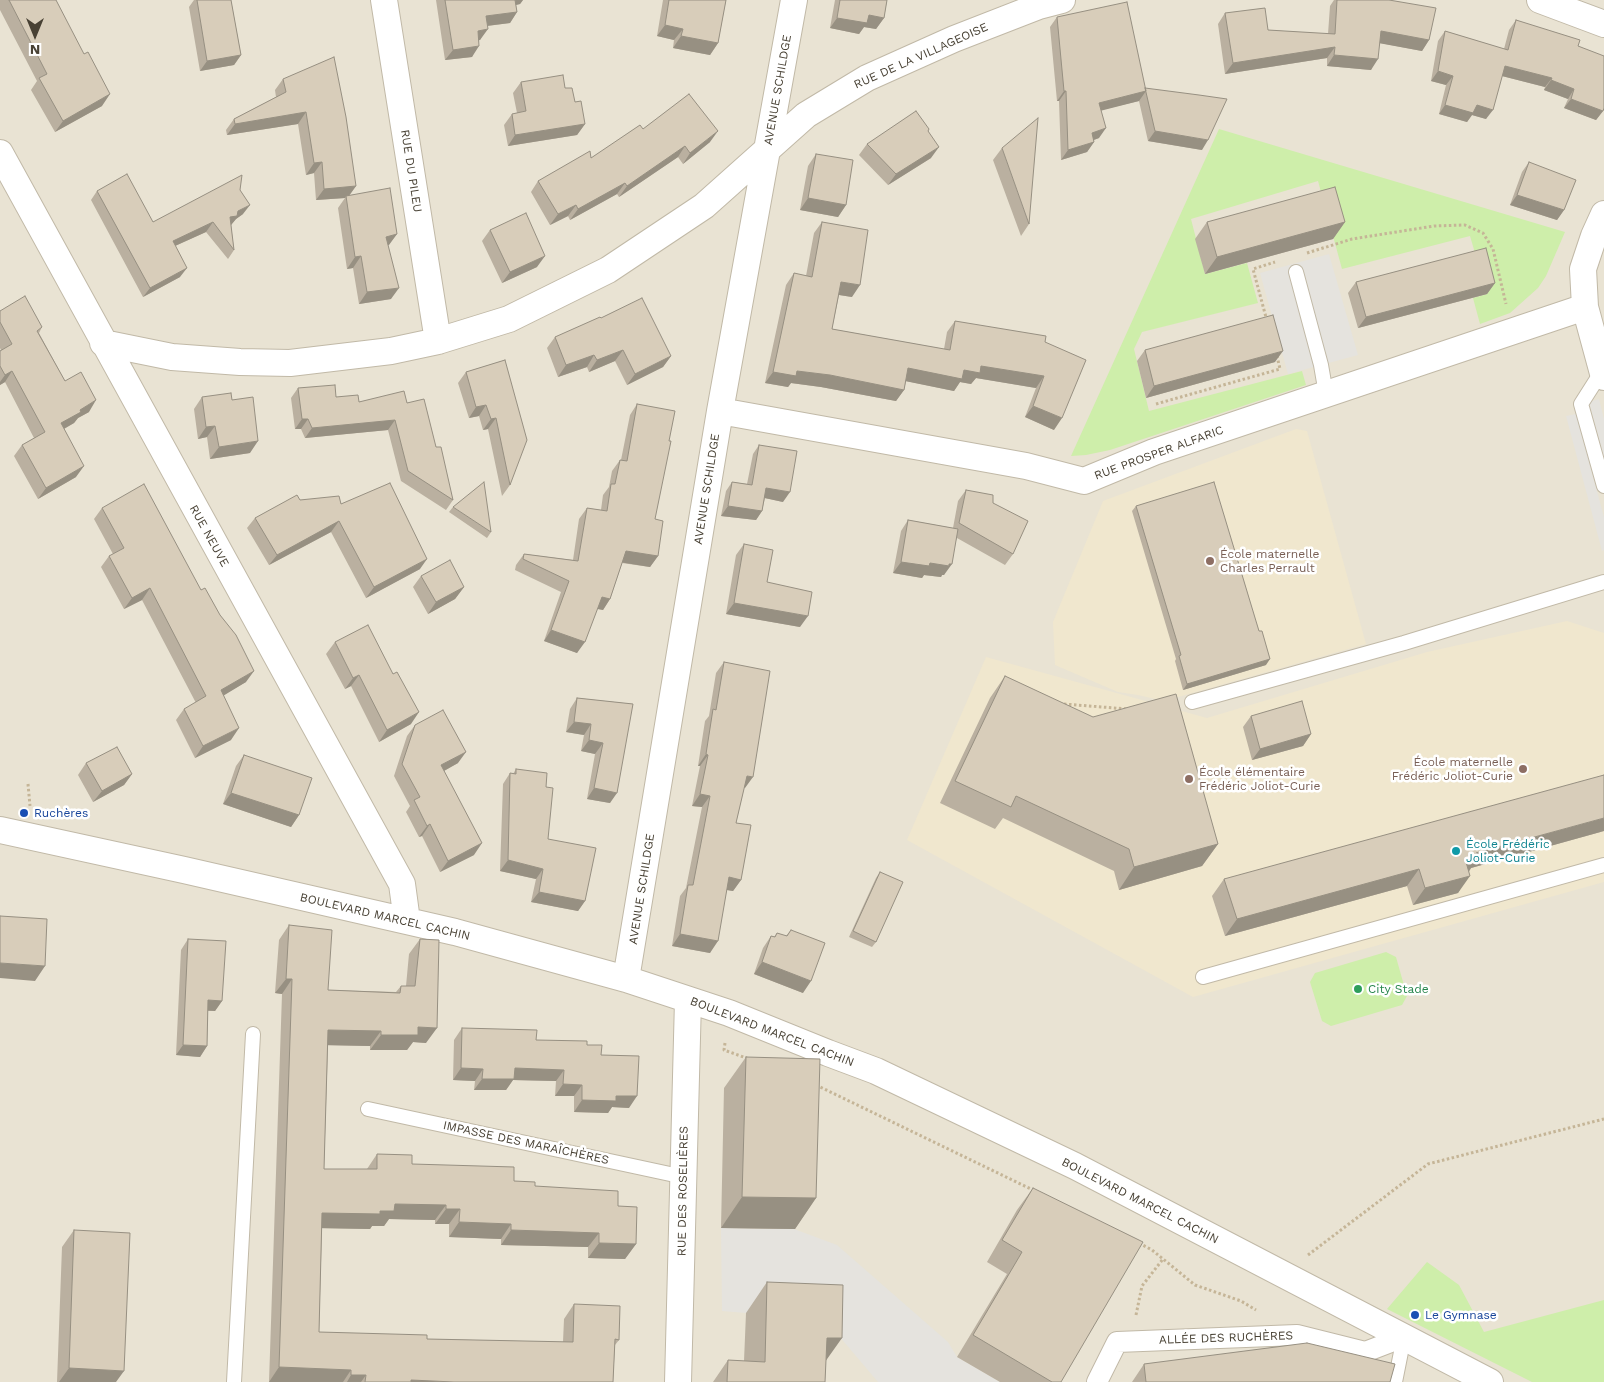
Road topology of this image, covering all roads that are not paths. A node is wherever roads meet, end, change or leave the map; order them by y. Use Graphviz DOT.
graph roads {
  1 [pos="384,0"];
  2 [pos="794,0"];
  3 [pos="1062,0"];
  4 [pos="1540,0"];
  5 [pos="1604,24"];
  6 [pos="767,150"];
  7 [pos="0,154"];
  8 [pos="1604,214"];
  9 [pos="1296,272"];
  10 [pos="1585,307"];
  11 [pos="438,341"];
  12 [pos="103,343"];
  13 [pos="1603,374"];
  14 [pos="1326,394"];
  15 [pos="720,411"];
  16 [pos="1604,486"];
  17 [pos="1604,582"];
  18 [pos="1192,702"];
  19 [pos="0,830"];
  20 [pos="1604,865"];
  21 [pos="406,921"];
  22 [pos="1204,977"];
  23 [pos="626,979"];
  24 [pos="688,1000"];
  25 [pos="253,1034"];
  26 [pos="368,1109"];
  27 [pos="684,1177"];
  28 [pos="1404,1337"];
  29 [pos="234,1382"];
  30 [pos="678,1382"];
  31 [pos="1098,1382"];
  32 [pos="1395,1382"];
  33 [pos="1490,1382"];
  1 -- 11 [label="street, RUE DU PILEU"];
  2 -- 6 [label="street, AVENUE SCHILDGE"];
  3 -- 6 [label="street, RUE DE LA VILLAGEOISE"];
  4 -- 5 [label="street"];
  6 -- 11 [label="street, RUE DE LA VILLAGEOISE"];
  6 -- 15 [label="street, AVENUE SCHILDGE"];
  7 -- 12 [label="street, RUE NEUVE"];
  8 -- 10 [label="street"];
  9 -- 14 [label="lane"];
  10 -- 13 [label="street"];
  10 -- 14 [label="street, RUE PROSPER ALFARIC"];
  11 -- 12 [label="street, RUE DE LA VILLAGEOISE"];
  12 -- 21 [label="street, RUE NEUVE"];
  13 -- 16 [label="lane"];
  14 -- 15 [label="street, RUE PROSPER ALFARIC"];
  15 -- 23 [label="street, AVENUE SCHILDGE"];
  17 -- 18 [label="lane"];
  19 -- 21 [label="street, BOULEVARD MARCEL CACHIN"];
  20 -- 22 [label="lane"];
  21 -- 23 [label="street, BOULEVARD MARCEL CACHIN"];
  23 -- 24 [label="street, BOULEVARD MARCEL CACHIN"];
  24 -- 27 [label="street, RUE DES ROSELIÈRES"];
  24 -- 28 [label="street, BOULEVARD MARCEL CACHIN"];
  25 -- 29 [label="lane"];
  26 -- 27 [label="lane, IMPASSE DES MARAÎCHÈRES"];
  27 -- 30 [label="street, RUE DES ROSELIÈRES"];
  28 -- 31 [label="street, ALLÉE DES RUCHÈRES"];
  28 -- 32 [label="lane"];
  28 -- 33 [label="street, BOULEVARD MARCEL CACHIN"];
}
